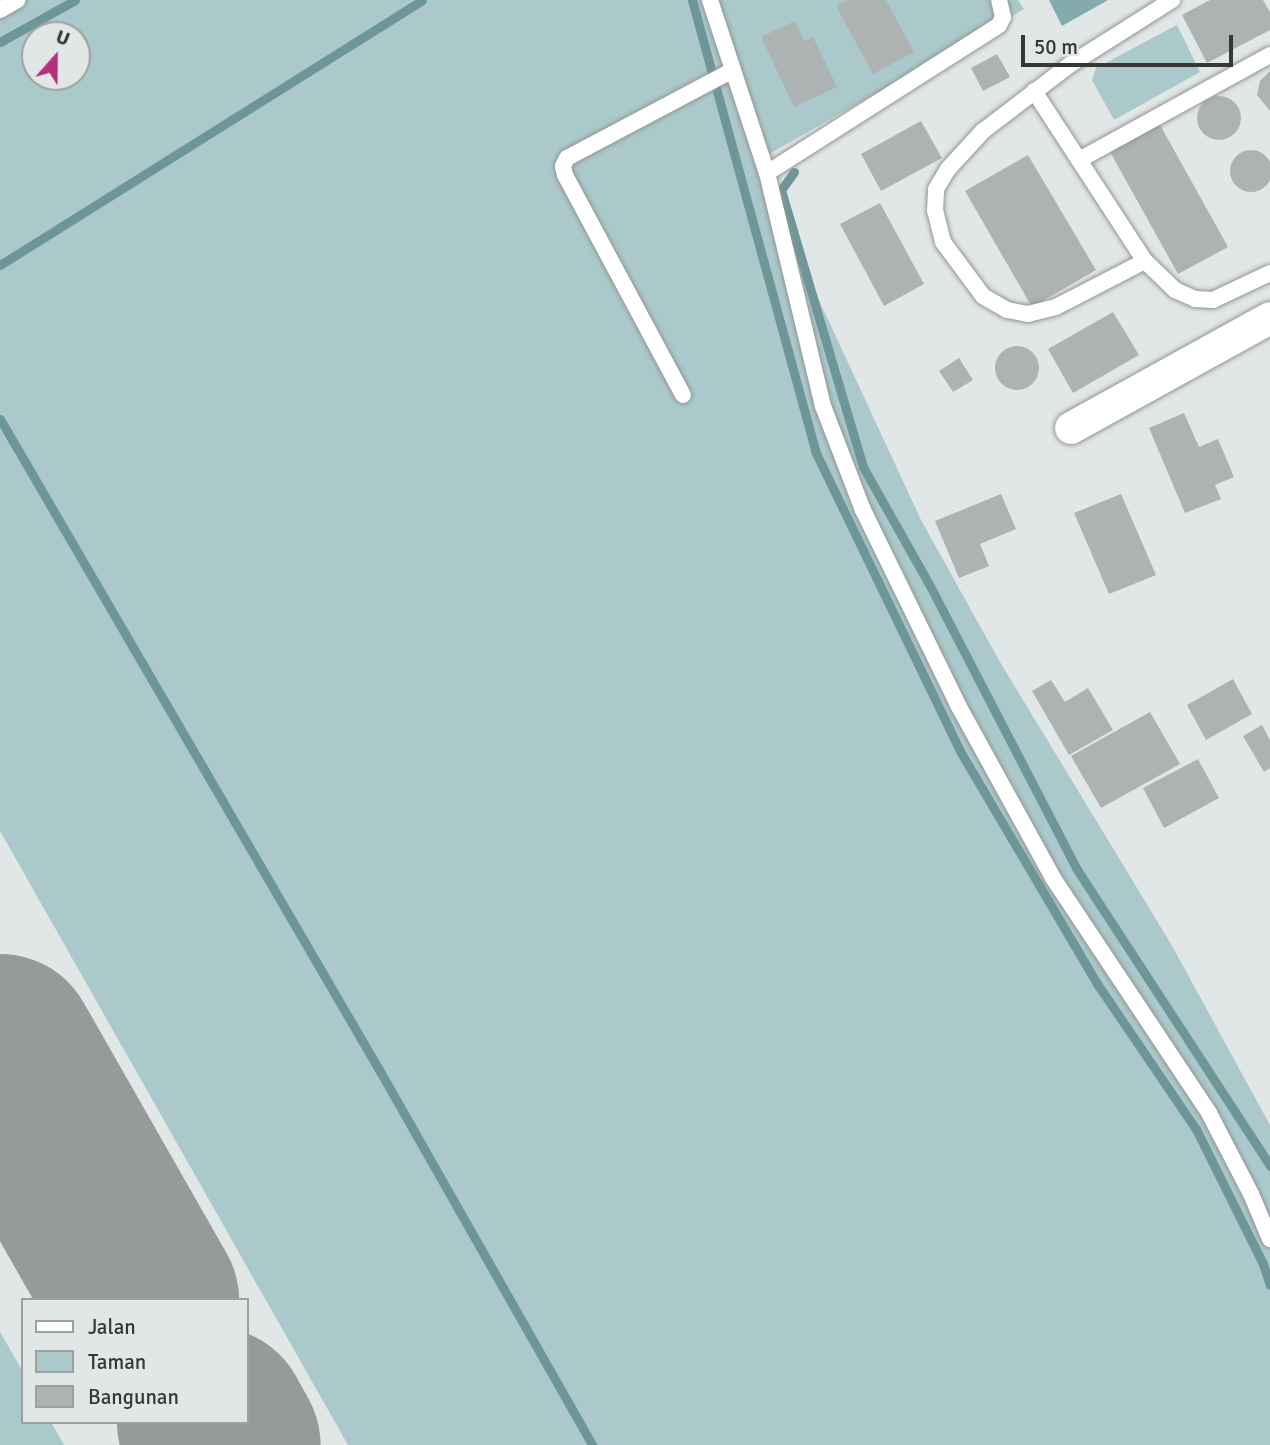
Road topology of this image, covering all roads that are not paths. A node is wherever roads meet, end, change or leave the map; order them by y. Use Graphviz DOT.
graph roads {
  1 [pos="17,0"];
  2 [pos="710,0"];
  3 [pos="999,0"];
  4 [pos="1171,0"];
  5 [pos="0,10"];
  6 [pos="1270,55"];
  7 [pos="727,73"];
  8 [pos="1034,91"];
  9 [pos="1079,160"];
  10 [pos="767,173"];
  11 [pos="1145,261"];
  12 [pos="1270,274"];
  13 [pos="1270,318"];
  14 [pos="683,395"];
  15 [pos="1071,428"];
  16 [pos="1270,1239"];
  1 -- 5 [label="lane"];
  2 -- 7 [label="lane"];
  3 -- 10 [label="lane"];
  4 -- 8 [label="lane"];
  6 -- 9 [label="lane"];
  7 -- 10 [label="lane"];
  7 -- 14 [label="lane"];
  8 -- 9 [label="lane"];
  8 -- 11 [label="lane"];
  9 -- 11 [label="lane"];
  10 -- 16 [label="lane"];
  11 -- 12 [label="lane"];
  13 -- 15 [label="street"];
}
